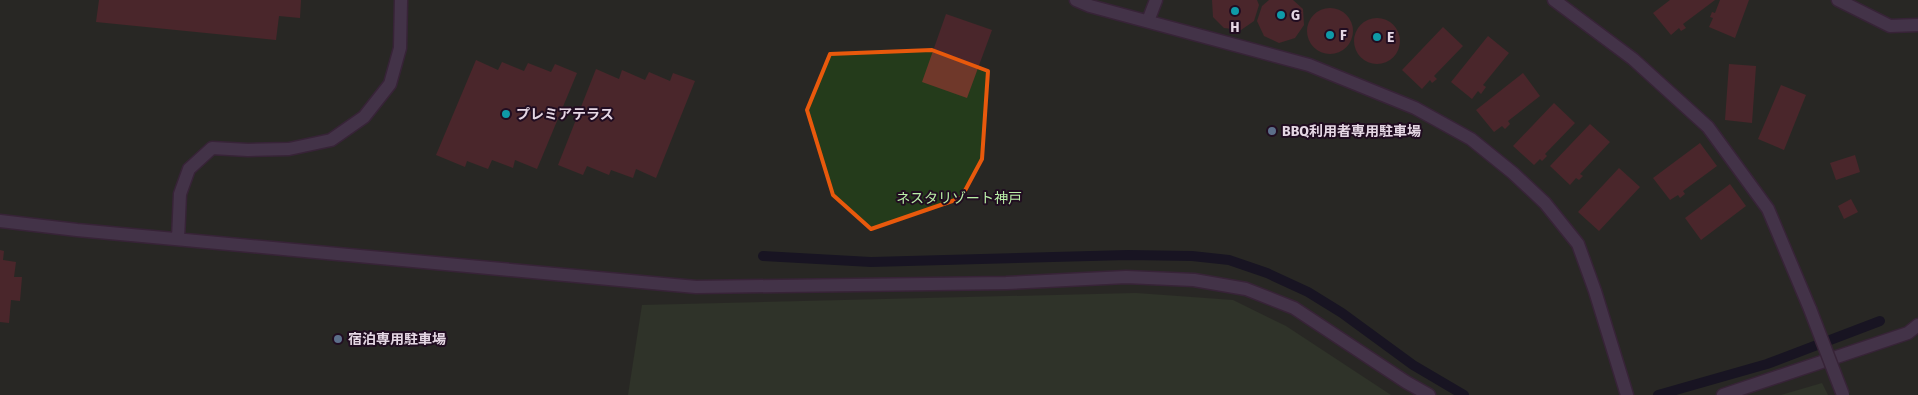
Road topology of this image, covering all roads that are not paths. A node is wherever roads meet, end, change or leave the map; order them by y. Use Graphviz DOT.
graph roads {
  1 [pos="401,0"];
  2 [pos="1076,0"];
  3 [pos="1156,0"];
  4 [pos="1554,0"];
  5 [pos="1838,0"];
  6 [pos="1148,22"];
  7 [pos="1918,25"];
  8 [pos="0,221"];
  9 [pos="178,239"];
  10 [pos="1918,325"];
  11 [pos="1428,395"];
  12 [pos="1627,395"];
  13 [pos="1723,395"];
  14 [pos="1843,395"];
  1 -- 9 [label="lane"];
  2 -- 6 [label="lane"];
  3 -- 6 [label="lane"];
  4 -- 14 [label="lane, bridge"];
  5 -- 7 [label="lane"];
  6 -- 12 [label="lane"];
  8 -- 9 [label="lane"];
  9 -- 11 [label="lane"];
  10 -- 13 [label="lane"];
}
